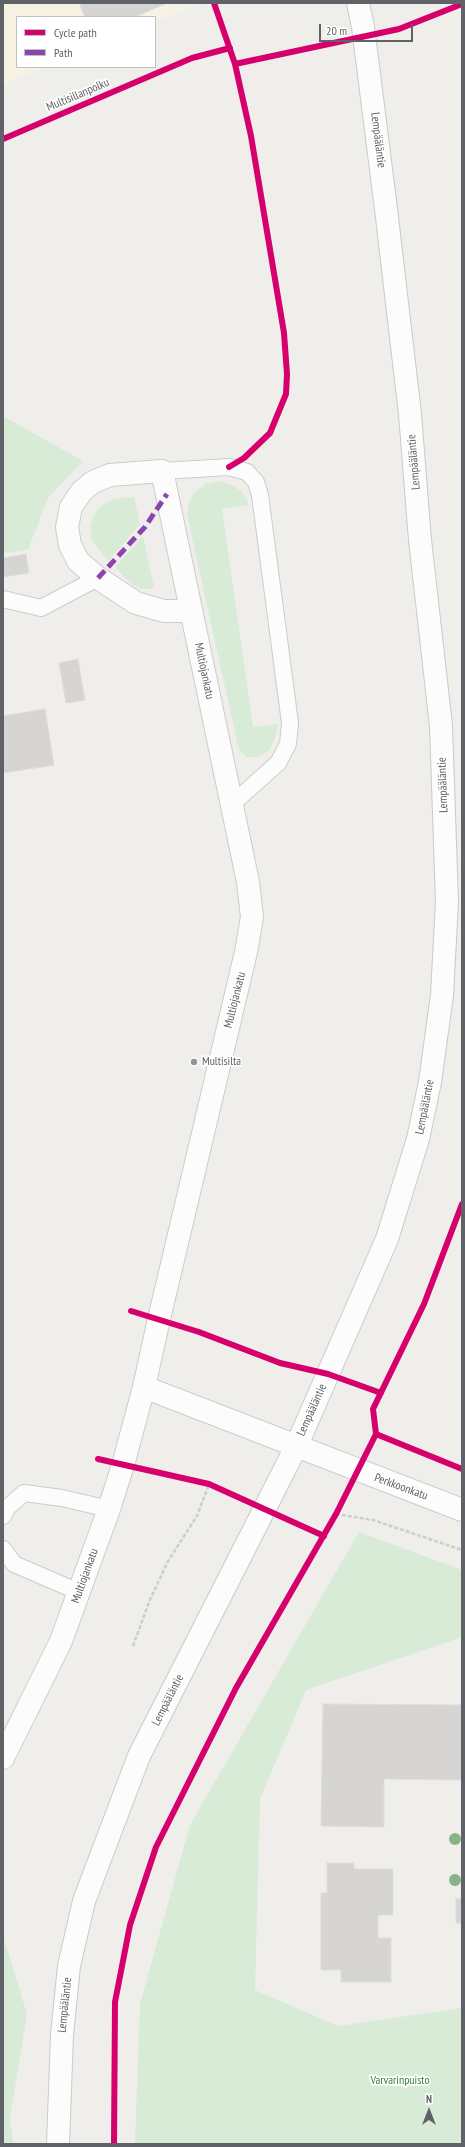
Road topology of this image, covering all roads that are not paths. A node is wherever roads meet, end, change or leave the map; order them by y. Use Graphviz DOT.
graph roads {
  1 [pos="358,3"];
  2 [pos="162,471"];
  3 [pos="98,578"];
  4 [pos="3,599"];
  5 [pos="191,611"];
  6 [pos="232,804"];
  7 [pos="144,1386"];
  8 [pos="296,1447"];
  9 [pos="109,1509"];
  10 [pos="462,1510"];
  11 [pos="3,1516"];
  12 [pos="3,1549"];
  13 [pos="79,1592"];
  14 [pos="3,1758"];
  15 [pos="58,2144"];
  1 -- 8 [label="main road, Lempääläntie"];
  2 -- 3 [label="main road"];
  2 -- 5 [label="main road, Multiojankatu"];
  2 -- 6 [label="lane"];
  3 -- 4 [label="lane"];
  3 -- 5 [label="main road"];
  5 -- 6 [label="main road, Multiojankatu"];
  6 -- 7 [label="main road, Multiojankatu"];
  7 -- 8 [label="main road"];
  7 -- 9 [label="main road, Multiojankatu"];
  8 -- 10 [label="main road, Perkkoonkatu"];
  8 -- 15 [label="main road, Lempääläntie"];
  9 -- 11 [label="lane"];
  9 -- 13 [label="main road, Multiojankatu"];
  12 -- 13 [label="lane"];
  13 -- 14 [label="main road, Multiojankatu"];
}
